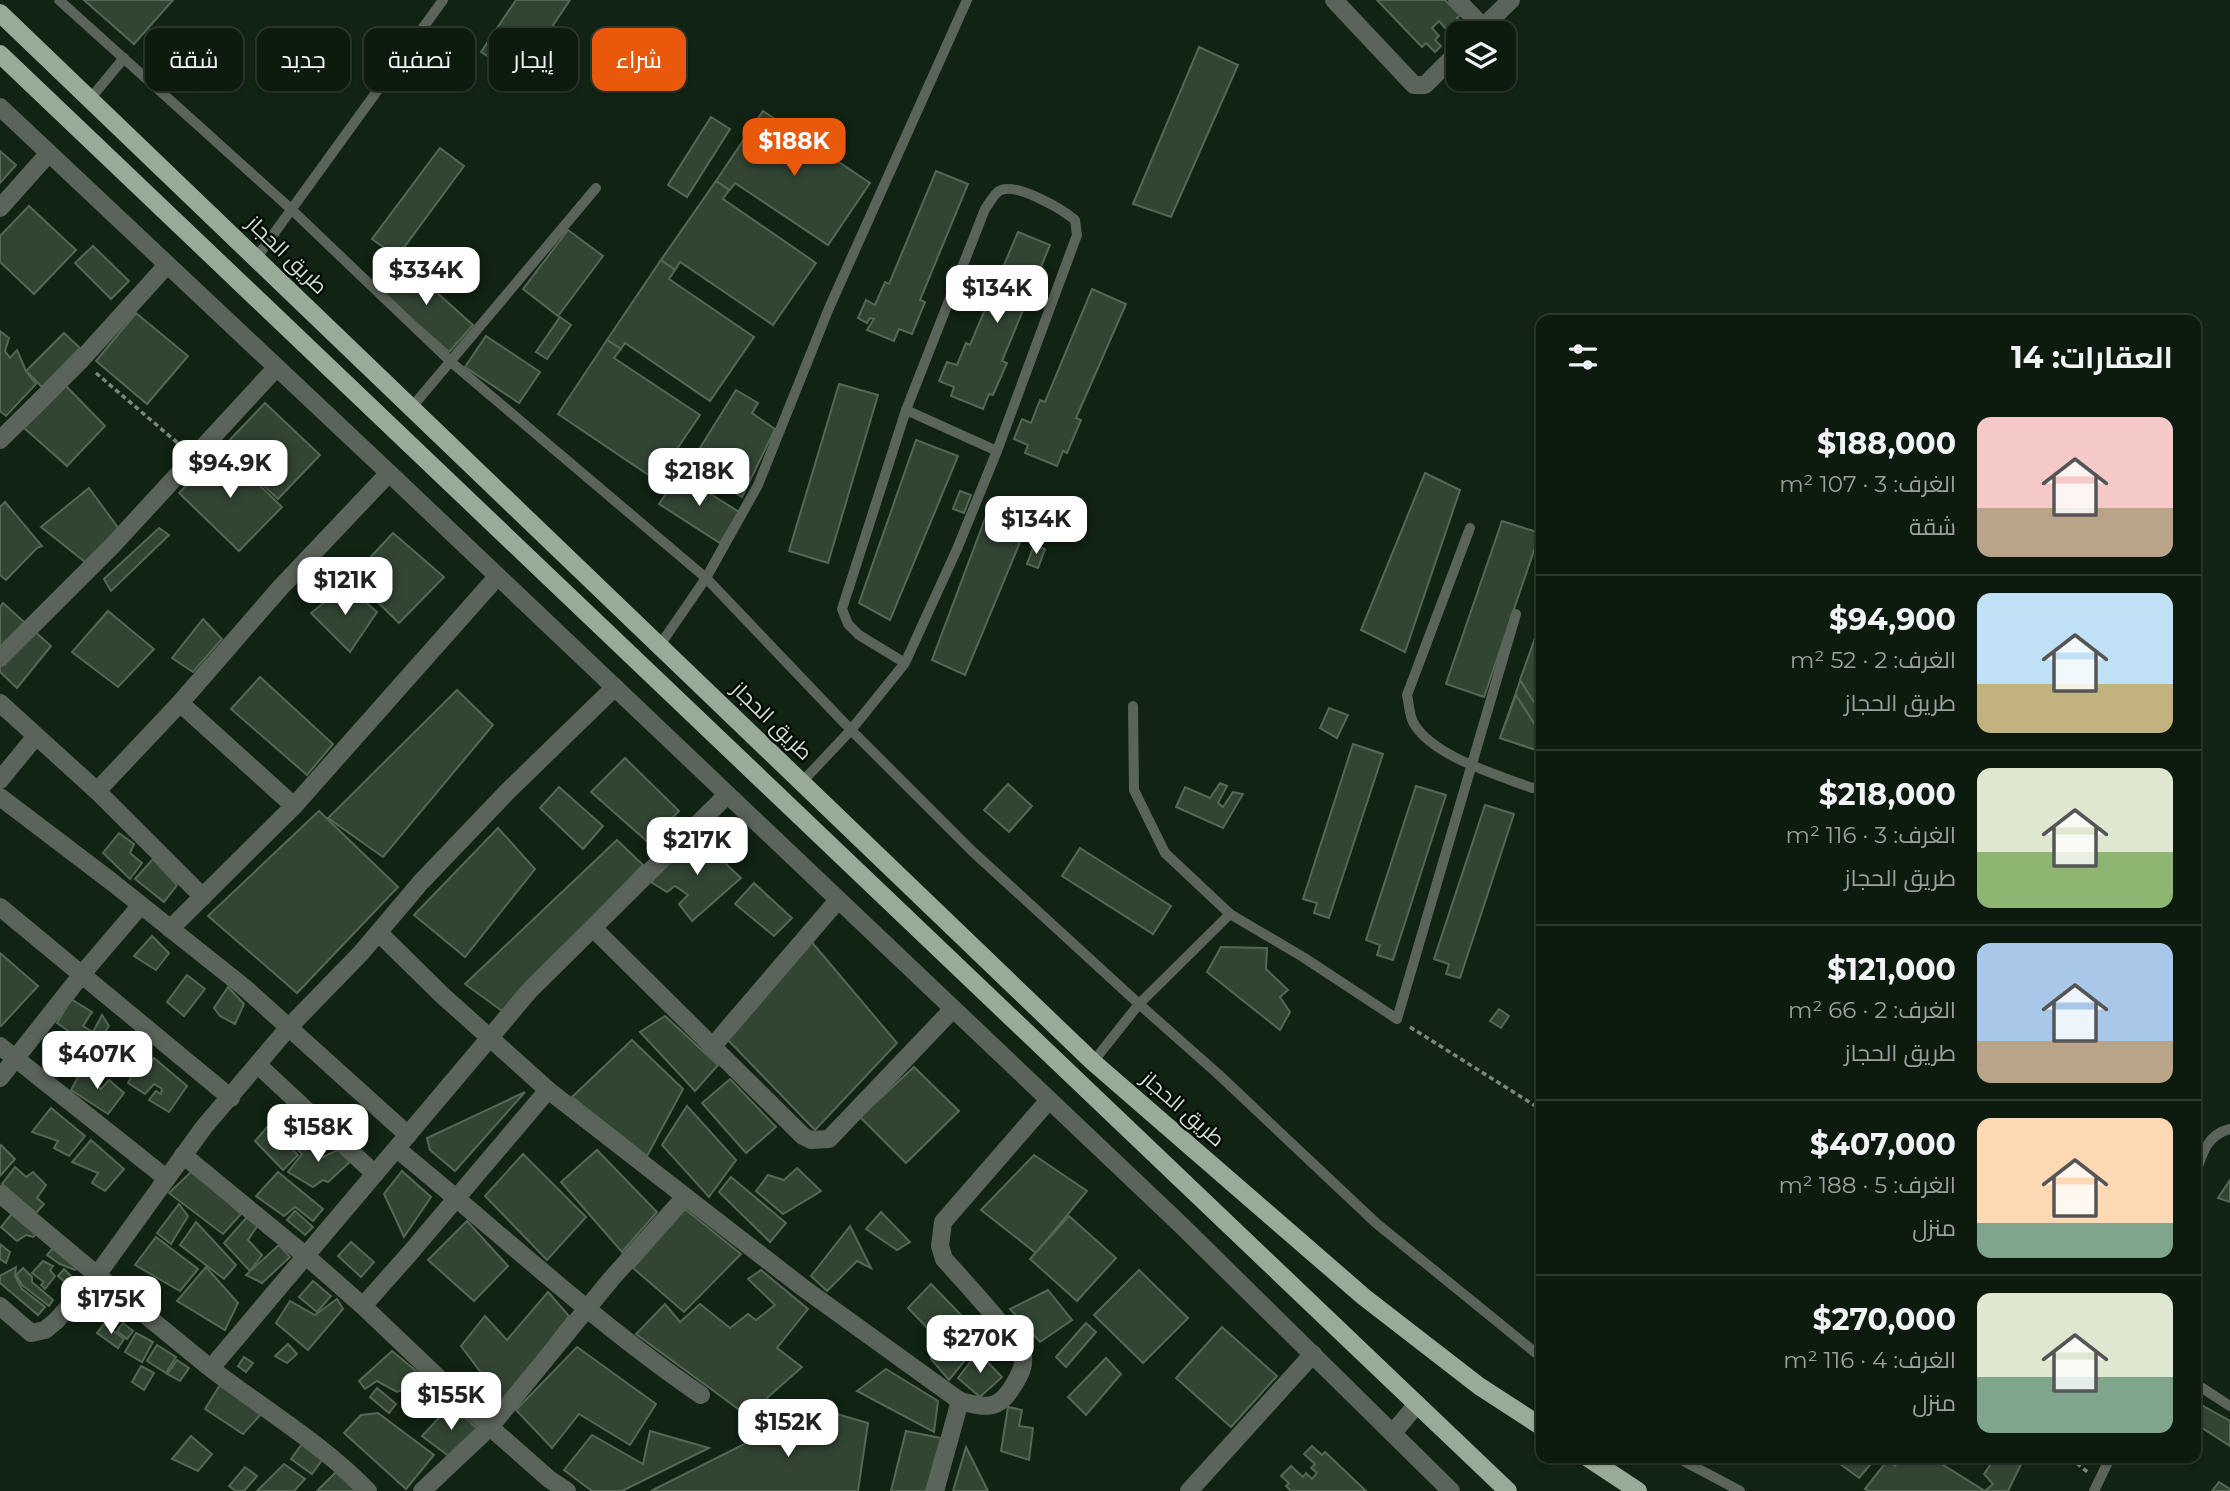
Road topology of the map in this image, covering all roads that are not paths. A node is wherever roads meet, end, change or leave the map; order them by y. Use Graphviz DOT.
graph roads {
  1 [pos="59,0"];
  2 [pos="443,0"];
  3 [pos="967,0"];
  4 [pos="1334,0"];
  5 [pos="1457,0"];
  6 [pos="1511,0"];
  7 [pos="0,13"];
  8 [pos="1473,21"];
  9 [pos="1489,21"];
  10 [pos="0,54"];
  11 [pos="124,58"];
  12 [pos="1446,64"];
  13 [pos="90,99"];
  14 [pos="0,107"];
  15 [pos="49,153"];
  16 [pos="596,188"];
  17 [pos="0,208"];
  18 [pos="291,209"];
  19 [pos="257,257"];
  20 [pos="167,265"];
  21 [pos="451,362"];
  22 [pos="276,368"];
  23 [pos="412,407"];
  24 [pos="906,410"];
  25 [pos="0,440"];
  26 [pos="997,451"];
  27 [pos="389,473"];
  28 [pos="1470,528"];
  29 [pos="496,577"];
  30 [pos="706,578"];
  31 [pos="1517,614"];
  32 [pos="660,645"];
  33 [pos="0,658"];
  34 [pos="905,663"];
  35 [pos="615,687"];
  36 [pos="0,703"];
  37 [pos="180,703"];
  38 [pos="1133,706"];
  39 [pos="851,730"];
  40 [pos="36,736"];
  41 [pos="1471,765"];
  42 [pos="0,780"];
  43 [pos="802,782"];
  44 [pos="1536,787"];
  45 [pos="97,792"];
  46 [pos="727,795"];
  47 [pos="0,797"];
  48 [pos="294,806"];
  49 [pos="203,897"];
  50 [pos="838,900"];
  51 [pos="141,905"];
  52 [pos="0,906"];
  53 [pos="1230,914"];
  54 [pos="593,928"];
  55 [pos="170,929"];
  56 [pos="379,933"];
  57 [pos="83,973"];
  58 [pos="1139,1004"];
  59 [pos="953,1009"];
  60 [pos="289,1027"];
  61 [pos="490,1038"];
  62 [pos="0,1046"];
  63 [pos="712,1047"];
  64 [pos="16,1058"];
  65 [pos="1093,1062"];
  66 [pos="258,1065"];
  67 [pos="0,1078"];
  68 [pos="548,1090"];
  69 [pos="230,1097"];
  70 [pos="1049,1100"];
  71 [pos="2230,1129"];
  72 [pos="403,1142"];
  73 [pos="183,1155"];
  74 [pos="2201,1157"];
  75 [pos="375,1174"];
  76 [pos="166,1178"];
  77 [pos="0,1194"];
  78 [pos="457,1198"];
  79 [pos="684,1198"];
  80 [pos="306,1256"];
  81 [pos="97,1275"];
  82 [pos="0,1306"];
  83 [pos="363,1306"];
  84 [pos="587,1309"];
  85 [pos="1536,1353"];
  86 [pos="1312,1354"];
  87 [pos="211,1368"];
  88 [pos="2201,1387"];
  89 [pos="701,1395"];
  90 [pos="960,1401"];
  91 [pos="1417,1404"];
  92 [pos="2230,1406"];
  93 [pos="1536,1423"];
  94 [pos="489,1427"];
  95 [pos="1393,1433"];
  96 [pos="1596,1463"];
  97 [pos="1687,1463"];
  98 [pos="2108,1463"];
  99 [pos="368,1491"];
  100 [pos="422,1491"];
  101 [pos="567,1491"];
  102 [pos="935,1491"];
  103 [pos="1189,1491"];
  104 [pos="1451,1491"];
  105 [pos="1508,1491"];
  106 [pos="1638,1491"];
  107 [pos="1740,1491"];
  108 [pos="2094,1491"];
  1 -- 11 [label="lane"];
  2 -- 18 [label="lane"];
  3 -- 30 [label="lane"];
  4 -- 12 [label="street"];
  5 -- 8 [label="street"];
  6 -- 9 [label="street"];
  7 -- 13 [label="main road, طريق الحجاز"];
  10 -- 91 [label="main road"];
  11 -- 13 [label="lane"];
  11 -- 18 [label="lane"];
  13 -- 19 [label="main road, طريق الحجاز"];
  14 -- 15 [label="street"];
  15 -- 17 [label="street"];
  15 -- 20 [label="street"];
  16 -- 21 [label="lane"];
  18 -- 19 [label="lane"];
  18 -- 21 [label="lane"];
  19 -- 23 [label="main road, طريق الحجاز"];
  20 -- 22 [label="street"];
  20 -- 25 [label="street"];
  21 -- 23 [label="lane"];
  21 -- 30 [label="lane"];
  22 -- 27 [label="street"];
  22 -- 33 [label="street"];
  23 -- 32 [label="main road, طريق الحجاز"];
  24 -- 26 [label="lane"];
  24 -- 26 [label="lane"];
  24 -- 34 [label="lane"];
  26 -- 34 [label="lane"];
  27 -- 29 [label="street"];
  27 -- 37 [label="street"];
  28 -- 41 [label="lane"];
  29 -- 35 [label="street"];
  29 -- 48 [label="street"];
  30 -- 32 [label="lane"];
  30 -- 39 [label="lane"];
  31 -- 41 [label="lane"];
  32 -- 43 [label="main road, طريق الحجاز"];
  34 -- 39 [label="lane"];
  35 -- 46 [label="street"];
  35 -- 56 [label="street"];
  36 -- 40 [label="street"];
  37 -- 45 [label="street"];
  37 -- 48 [label="street"];
  38 -- 53 [label="lane"];
  39 -- 43 [label="lane"];
  39 -- 58 [label="lane"];
  40 -- 42 [label="street"];
  40 -- 45 [label="street"];
  41 -- 44 [label="lane"];
  41 -- 53 [label="lane"];
  43 -- 65 [label="main road, طريق الحجاز"];
  45 -- 49 [label="street"];
  46 -- 50 [label="street"];
  46 -- 54 [label="street"];
  47 -- 51 [label="street"];
  48 -- 49 [label="street"];
  49 -- 55 [label="street"];
  50 -- 59 [label="street"];
  50 -- 63 [label="street"];
  51 -- 55 [label="street"];
  51 -- 57 [label="street"];
  52 -- 57 [label="street"];
  53 -- 58 [label="lane"];
  54 -- 61 [label="street"];
  54 -- 63 [label="street"];
  55 -- 60 [label="street"];
  56 -- 60 [label="street"];
  56 -- 61 [label="street"];
  57 -- 64 [label="street"];
  57 -- 69 [label="street"];
  58 -- 65 [label="lane"];
  58 -- 85 [label="lane"];
  59 -- 63 [label="street"];
  59 -- 70 [label="street"];
  60 -- 66 [label="street"];
  60 -- 72 [label="street"];
  61 -- 68 [label="street"];
  61 -- 72 [label="street"];
  62 -- 64 [label="street"];
  64 -- 67 [label="street"];
  64 -- 76 [label="street"];
  65 -- 93 [label="main road, طريق الحجاز"];
  66 -- 69 [label="street"];
  66 -- 75 [label="street"];
  68 -- 78 [label="street"];
  68 -- 79 [label="street"];
  69 -- 73 [label="street"];
  70 -- 86 [label="street"];
  70 -- 90 [label="street"];
  71 -- 74 [label="lane"];
  72 -- 75 [label="street"];
  72 -- 78 [label="street"];
  73 -- 76 [label="street"];
  73 -- 80 [label="street"];
  75 -- 80 [label="street"];
  76 -- 81 [label="street"];
  77 -- 81 [label="street"];
  78 -- 83 [label="street"];
  78 -- 84 [label="street"];
  79 -- 84 [label="street"];
  79 -- 90 [label="street"];
  80 -- 83 [label="street"];
  80 -- 87 [label="street"];
  81 -- 82 [label="street"];
  81 -- 87 [label="street"];
  83 -- 94 [label="street"];
  84 -- 89 [label="street"];
  84 -- 94 [label="street"];
  86 -- 95 [label="street"];
  86 -- 103 [label="street"];
  87 -- 99 [label="street"];
  88 -- 92 [label="lane"];
  90 -- 102 [label="street"];
  91 -- 95 [label="street"];
  91 -- 105 [label="main road"];
  94 -- 100 [label="street"];
  94 -- 101 [label="street"];
  95 -- 104 [label="street"];
  96 -- 106 [label="main road"];
  97 -- 107 [label="lane"];
  98 -- 108 [label="lane"];
}
